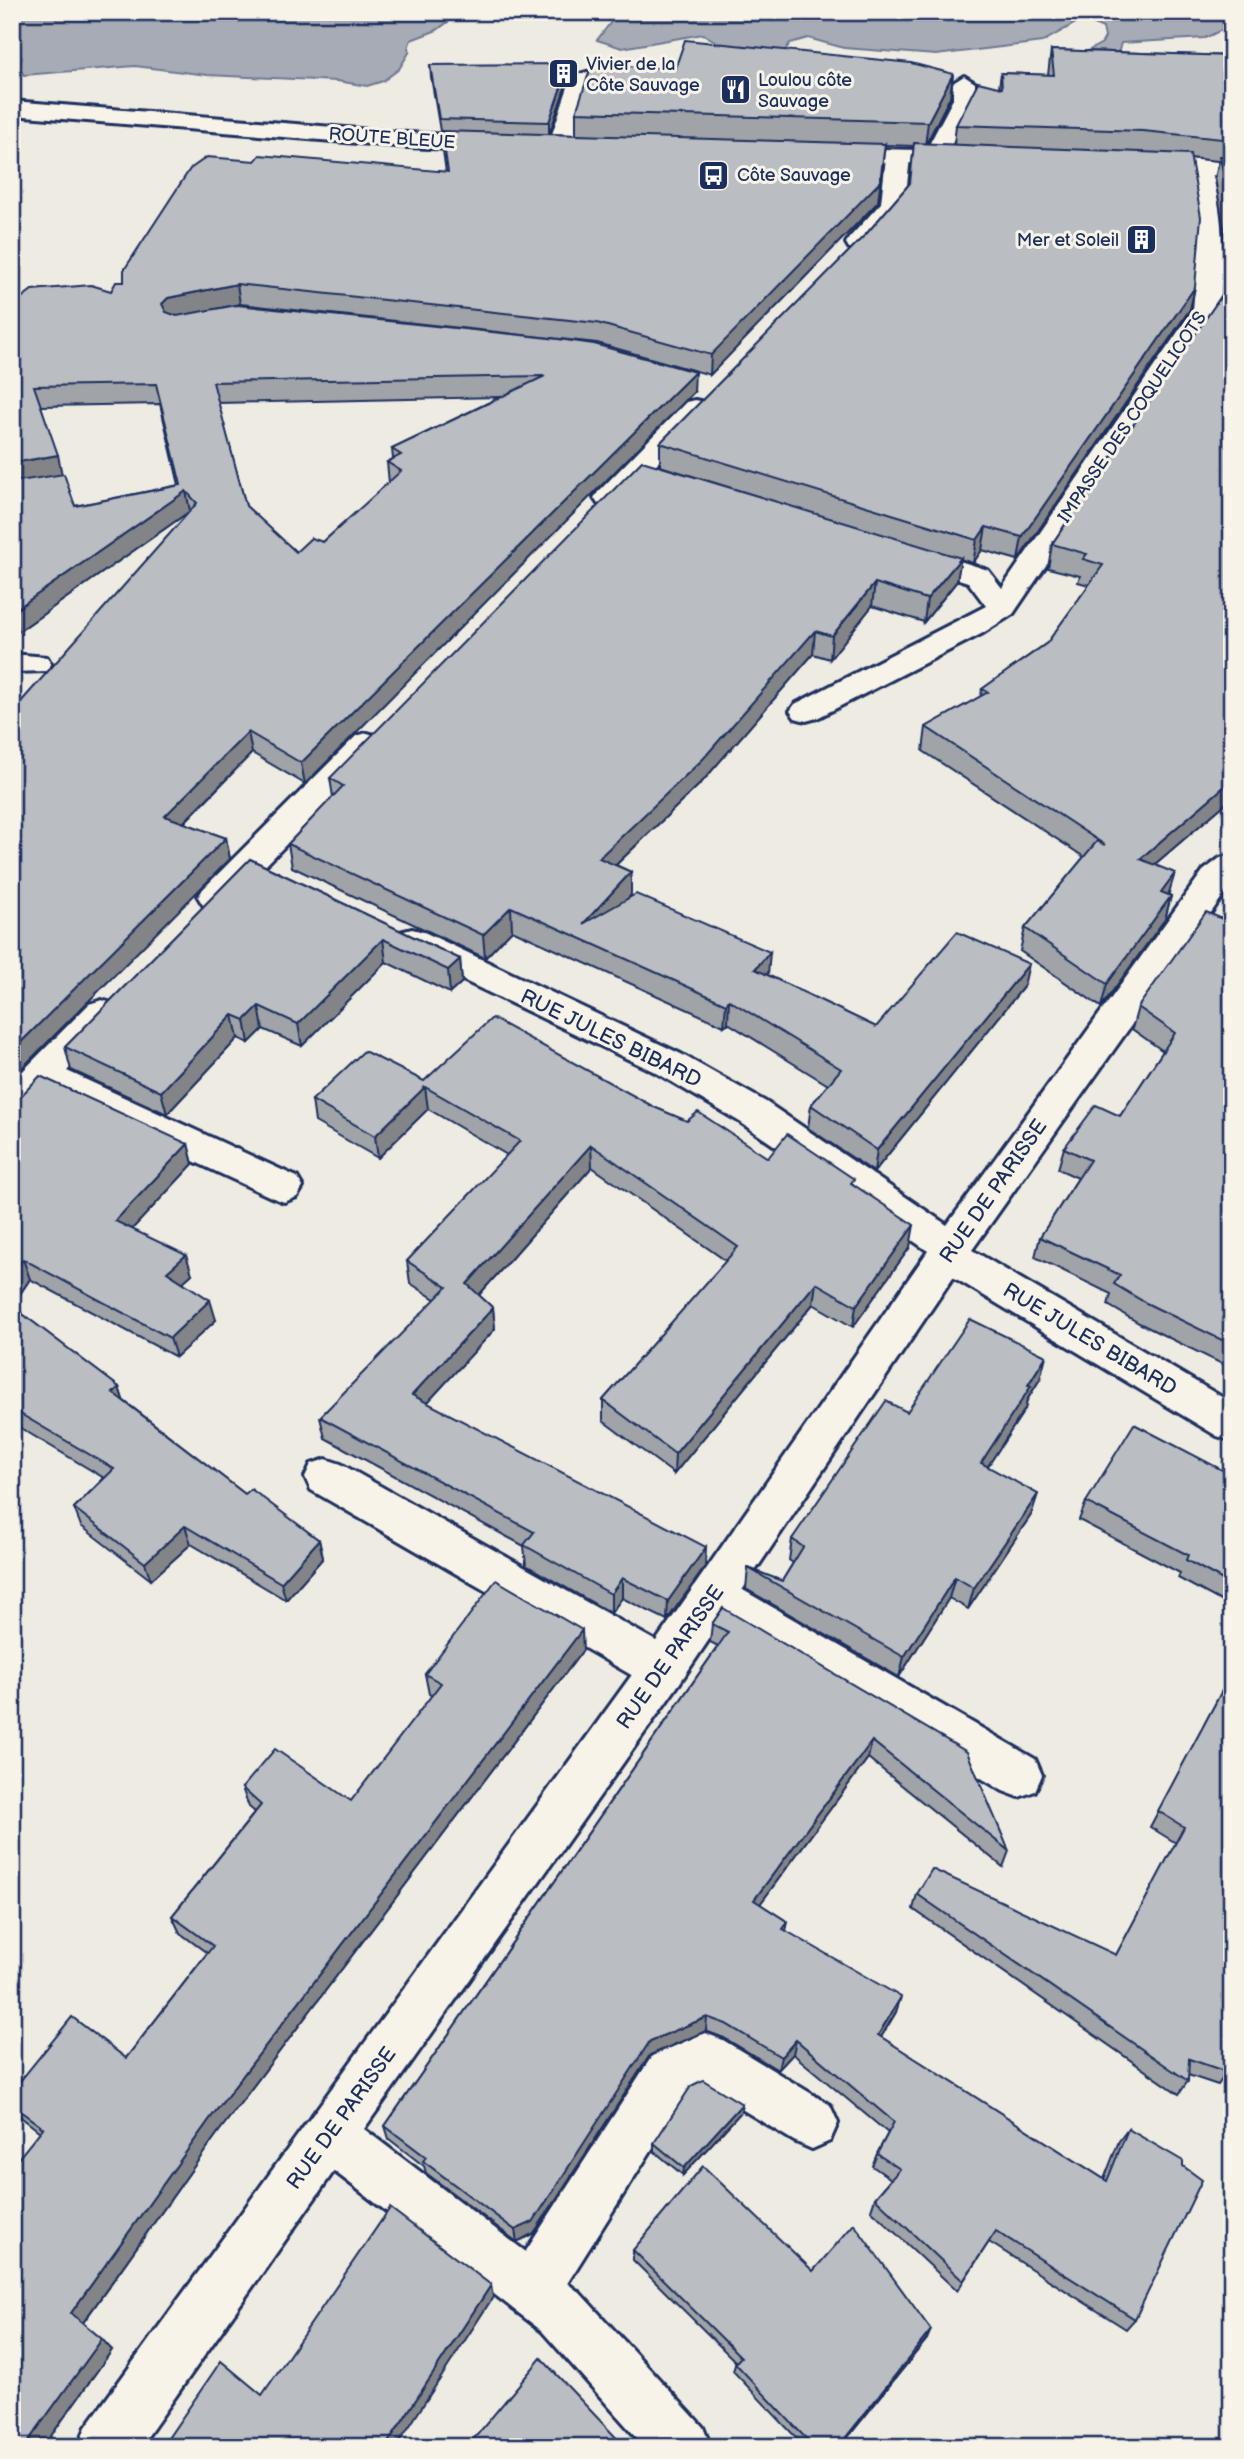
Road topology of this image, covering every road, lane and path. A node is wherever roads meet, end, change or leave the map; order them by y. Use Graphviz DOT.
graph roads {
  1 [pos="660,81"];
  2 [pos="964,83"];
  3 [pos="12,108"];
  4 [pos="12,120"];
  5 [pos="534,150"];
  6 [pos="585,153"];
  7 [pos="934,158"];
  8 [pos="809,161"];
  9 [pos="897,163"];
  10 [pos="1113,168"];
  11 [pos="1199,168"];
  12 [pos="1232,170"];
  13 [pos="837,266"];
  14 [pos="715,387"];
  15 [pos="589,517"];
  16 [pos="884,547"];
  17 [pos="1003,608"];
  18 [pos="806,710"];
  19 [pos="387,723"];
  20 [pos="249,863"];
  21 [pos="1232,866"];
  22 [pos="286,881"];
  23 [pos="192,921"];
  24 [pos="385,928"];
  25 [pos="126,988"];
  26 [pos="41,1075"];
  27 [pos="12,1105"];
  28 [pos="285,1187"];
  29 [pos="951,1250"];
  30 [pos="1232,1424"];
  31 [pos="326,1477"];
  32 [pos="714,1596"];
  33 [pos="663,1669"];
  34 [pos="1019,1775"];
  35 [pos="812,2123"];
  36 [pos="329,2135"];
  37 [pos="532,2290"];
  38 [pos="106,2447"];
  39 [pos="683,2447"];
  1 -- 5 [label="street"];
  2 -- 7 [label="street"];
  3 -- 5 [label="street, ROUTE BLEUE"];
  4 -- 5 [label="street, ROUTE BLEUE"];
  5 -- 6 [label="street, ROUTE BLEUE"];
  7 -- 9 [label="street"];
  7 -- 9 [label="street"];
  8 -- 9 [label="street"];
  9 -- 13 [label="street"];
  10 -- 11 [label="street"];
  11 -- 12 [label="street"];
  11 -- 17 [label="street, IMPASSE DES COQUELICOTS"];
  14 -- 15 [label="street"];
  16 -- 17 [label="street"];
  17 -- 18 [label="street"];
  19 -- 20 [label="street"];
  20 -- 22 [label="street"];
  20 -- 23 [label="street"];
  21 -- 29 [label="street, RUE DE PARISSE"];
  24 -- 29 [label="street, RUE JULES BIBARD"];
  25 -- 26 [label="street"];
  26 -- 27 [label="street"];
  26 -- 28 [label="street"];
  29 -- 30 [label="street, RUE JULES BIBARD"];
  29 -- 32 [label="street, RUE DE PARISSE"];
  31 -- 33 [label="street"];
  32 -- 33 [label="street, RUE DE PARISSE"];
  32 -- 34 [label="street"];
  33 -- 36 [label="street, RUE DE PARISSE"];
  35 -- 37 [label="street"];
  36 -- 37 [label="street"];
  36 -- 38 [label="street, RUE DE PARISSE"];
  37 -- 39 [label="street"];
}
